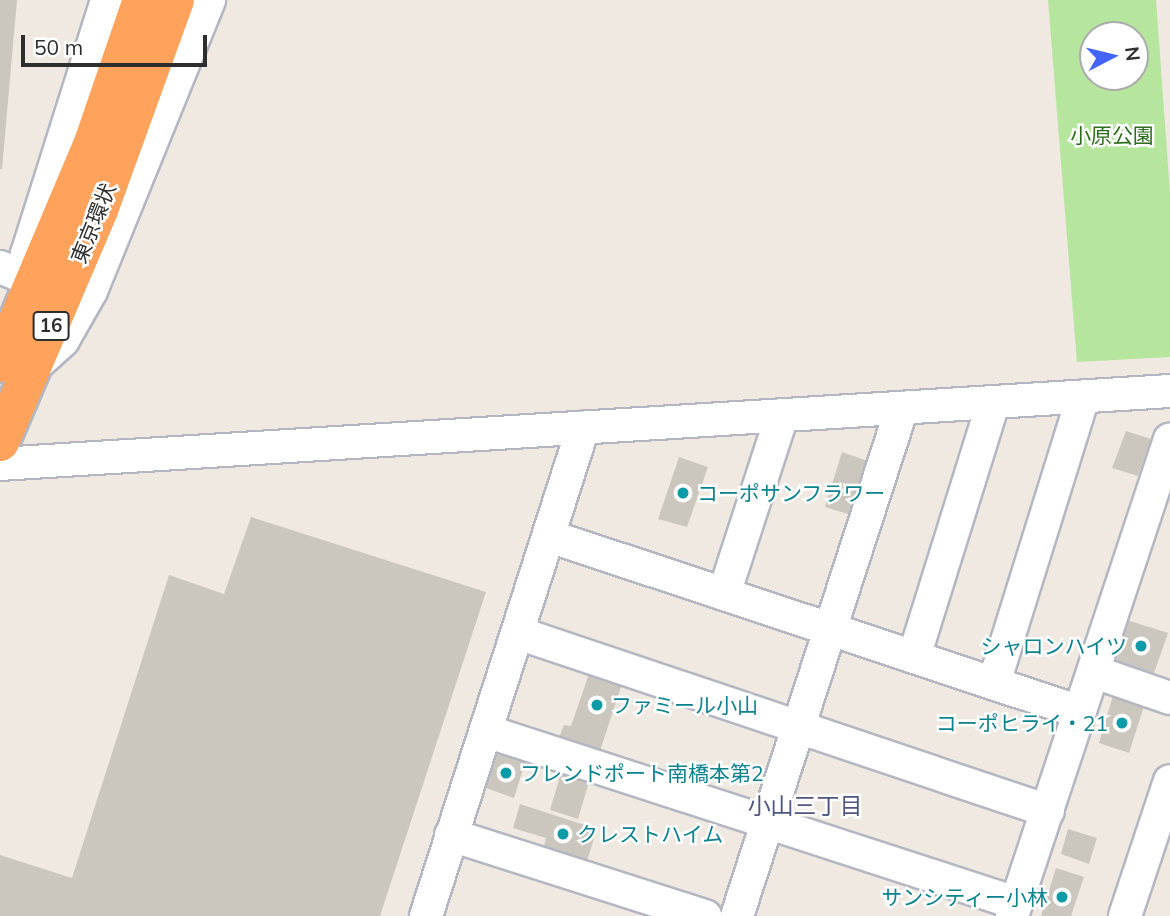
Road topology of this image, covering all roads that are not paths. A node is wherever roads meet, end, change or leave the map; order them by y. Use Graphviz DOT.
graph roads {
  1 [pos="107,0"];
  2 [pos="142,0"];
  3 [pos="175,0"];
  4 [pos="209,0"];
  5 [pos="0,267"];
  6 [pos="35,282"];
  7 [pos="16,365"];
  8 [pos="1170,391"];
  9 [pos="1083,397"];
  10 [pos="993,402"];
  11 [pos="902,408"];
  12 [pos="782,416"];
  13 [pos="583,428"];
  14 [pos="1170,439"];
  15 [pos="0,442"];
  16 [pos="0,464"];
  17 [pos="549,536"];
  18 [pos="724,594"];
  19 [pos="831,629"];
  20 [pos="518,633"];
  21 [pos="914,657"];
  22 [pos="1095,672"];
  23 [pos="995,683"];
  24 [pos="1170,698"];
  25 [pos="1080,712"];
  26 [pos="799,727"];
  27 [pos="486,731"];
  28 [pos="1170,780"];
  29 [pos="1048,811"];
  30 [pos="768,822"];
  31 [pos="451,835"];
  32 [pos="1014,909"];
  33 [pos="426,916"];
  34 [pos="705,916"];
  35 [pos="737,916"];
  36 [pos="1125,916"];
  1 -- 6 [label="street"];
  2 -- 6 [label="highway, 東京環状 / 16"];
  3 -- 7 [label="highway, 東京環状 / 16"];
  4 -- 7 [label="street"];
  5 -- 6 [label="street"];
  6 -- 7 [label="highway, 東京環状 / 16"];
  7 -- 15 [label="highway, 東京環状 / 16"];
  8 -- 9 [label="street"];
  9 -- 10 [label="street"];
  9 -- 23 [label="street"];
  10 -- 11 [label="street"];
  10 -- 21 [label="street"];
  11 -- 12 [label="street"];
  11 -- 19 [label="street"];
  12 -- 13 [label="street"];
  12 -- 18 [label="street"];
  13 -- 16 [label="street"];
  13 -- 17 [label="street"];
  14 -- 22 [label="street"];
  17 -- 18 [label="street"];
  17 -- 20 [label="street"];
  18 -- 19 [label="street"];
  19 -- 21 [label="street"];
  19 -- 26 [label="street"];
  20 -- 26 [label="street"];
  20 -- 27 [label="street"];
  21 -- 23 [label="street"];
  22 -- 24 [label="street"];
  22 -- 25 [label="street"];
  23 -- 25 [label="street"];
  25 -- 29 [label="street"];
  26 -- 29 [label="street"];
  26 -- 30 [label="street"];
  27 -- 30 [label="street"];
  27 -- 31 [label="street"];
  28 -- 36 [label="street"];
  29 -- 32 [label="street"];
  30 -- 32 [label="street"];
  30 -- 35 [label="street"];
  31 -- 33 [label="street"];
  31 -- 34 [label="street"];
}
